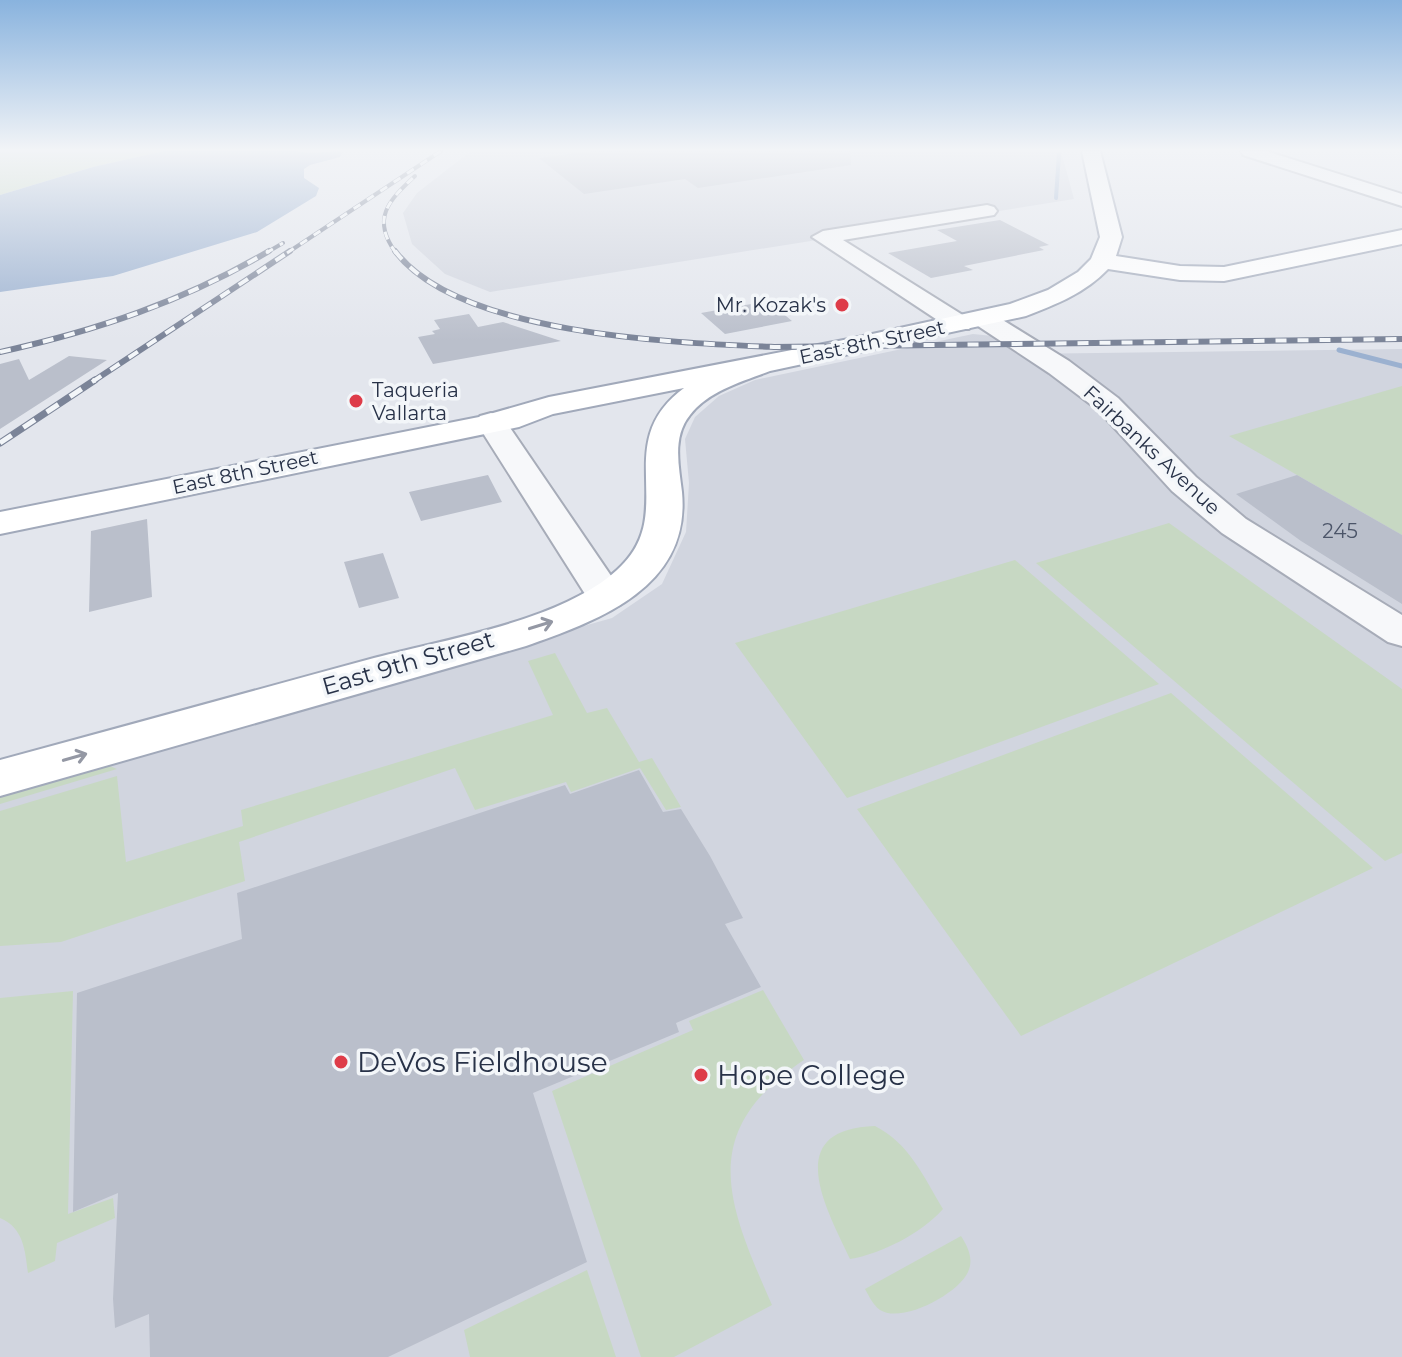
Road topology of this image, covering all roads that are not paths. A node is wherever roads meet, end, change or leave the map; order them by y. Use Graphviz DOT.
graph roads {
  1 [pos="966,214"];
  2 [pos="1106,214"];
  3 [pos="1402,237"];
  4 [pos="1102,261"];
  5 [pos="972,322"];
  6 [pos="760,365"];
  7 [pos="676,411"];
  8 [pos="491,422"];
  9 [pos="231,474"];
  10 [pos="0,509"];
  11 [pos="0,523"];
  12 [pos="606,597"];
  13 [pos="1402,633"];
  14 [pos="0,778"];
  1 -- 5 [label="street, Fairbanks Avenue"];
  2 -- 4 [label="main road"];
  3 -- 4 [label="main road"];
  4 -- 5 [label="main road, East 8th Street"];
  5 -- 6 [label="main road, East 8th Street"];
  5 -- 13 [label="street, Fairbanks Avenue"];
  6 -- 7 [label="main road, East 8th Street"];
  6 -- 8 [label="main road, East 8th Street"];
  7 -- 8 [label="main road, East 8th Street"];
  7 -- 12 [label="main road, East 9th Street"];
  8 -- 9 [label="main road, East 8th Street"];
  8 -- 12 [label="street"];
  9 -- 10 [label="main road"];
  9 -- 11 [label="main road, East 8th Street"];
  14 -- 12 [label="main road, East 9th Street, one-way"];
}
